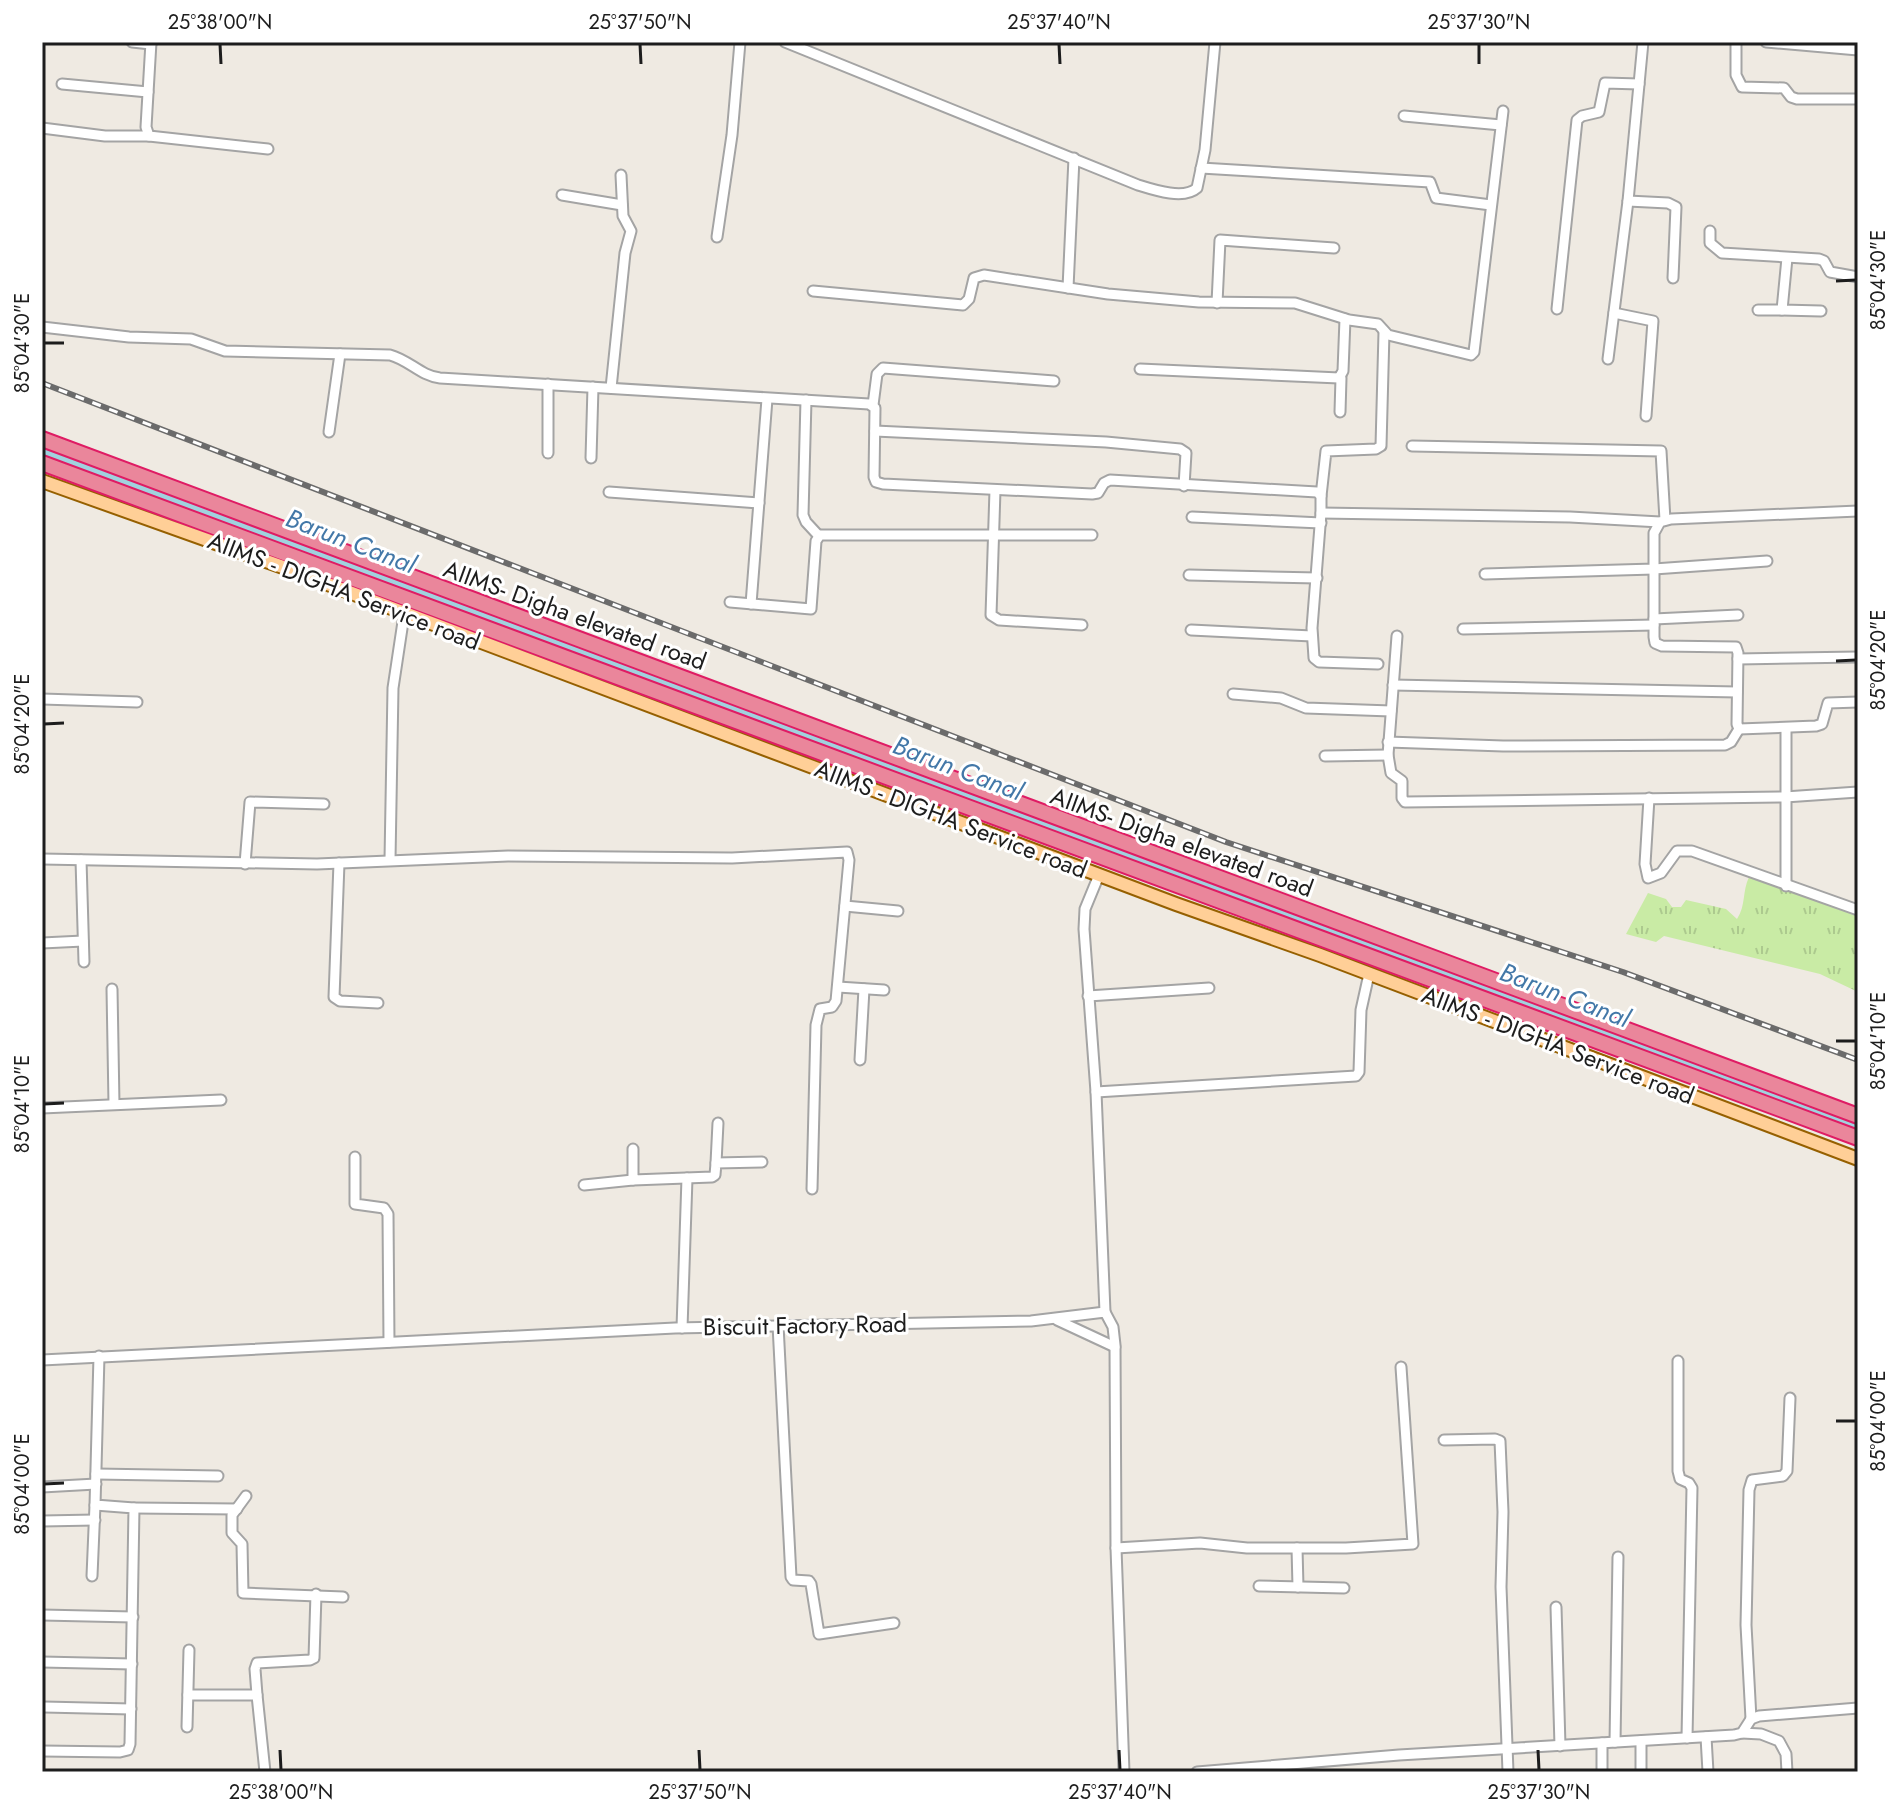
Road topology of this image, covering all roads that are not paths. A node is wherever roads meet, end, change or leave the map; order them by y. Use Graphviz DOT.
graph roads {
  1 [pos="132,42"];
  2 [pos="740,42"];
  3 [pos="785,42"];
  4 [pos="1215,42"];
  5 [pos="1643,42"];
  6 [pos="1736,42"];
  7 [pos="1766,42"];
  8 [pos="151,43"];
  9 [pos="1793,43"];
  10 [pos="1858,50"];
  11 [pos="62,84"];
  12 [pos="1639,84"];
  13 [pos="148,92"];
  14 [pos="1858,99"];
  15 [pos="1503,111"];
  16 [pos="1404,116"];
  17 [pos="1501,125"];
  18 [pos="42,128"];
  19 [pos="149,136"];
  20 [pos="268,149"];
  21 [pos="1074,158"];
  22 [pos="1201,168"];
  23 [pos="621,175"];
  24 [pos="562,195"];
  25 [pos="1628,201"];
  26 [pos="622,205"];
  27 [pos="1491,205"];
  28 [pos="1710,231"];
  29 [pos="717,237"];
  30 [pos="1334,248"];
  31 [pos="1787,258"];
  32 [pos="1858,277"];
  33 [pos="1673,278"];
  34 [pos="1068,288"];
  35 [pos="813,291"];
  36 [pos="1217,303"];
  37 [pos="1557,309"];
  38 [pos="1758,310"];
  39 [pos="1782,310"];
  40 [pos="1821,311"];
  41 [pos="1614,313"];
  42 [pos="1345,319"];
  43 [pos="42,327"];
  44 [pos="1384,332"];
  45 [pos="340,354"];
  46 [pos="1608,359"];
  47 [pos="1140,369"];
  48 [pos="1341,378"];
  49 [pos="1054,381"];
  50 [pos="548,384"];
  51 [pos="593,387"];
  52 [pos="611,388"];
  53 [pos="767,399"];
  54 [pos="806,400"];
  55 [pos="873,405"];
  56 [pos="1340,412"];
  57 [pos="1646,416"];
  58 [pos="875,431"];
  59 [pos="329,432"];
  60 [pos="42,439"];
  61 [pos="1412,446"];
  62 [pos="548,453"];
  63 [pos="591,458"];
  64 [pos="42,463"];
  65 [pos="42,481"];
  66 [pos="1184,486"];
  67 [pos="995,490"];
  68 [pos="609,492"];
  69 [pos="1321,496"];
  70 [pos="759,503"];
  71 [pos="1858,511"];
  72 [pos="1192,517"];
  73 [pos="1321,518"];
  74 [pos="1662,521"];
  75 [pos="818,535"];
  76 [pos="1092,535"];
  77 [pos="995,536"];
  78 [pos="1767,561"];
  79 [pos="1654,569"];
  80 [pos="1485,574"];
  81 [pos="1189,575"];
  82 [pos="1317,578"];
  83 [pos="730,602"];
  84 [pos="751,604"];
  85 [pos="404,615"];
  86 [pos="1738,615"];
  87 [pos="1654,622"];
  88 [pos="1082,625"];
  89 [pos="1463,629"];
  90 [pos="1191,630"];
  91 [pos="1312,636"];
  92 [pos="1397,636"];
  93 [pos="1858,657"];
  94 [pos="1738,659"];
  95 [pos="1378,664"];
  96 [pos="1393,685"];
  97 [pos="1737,692"];
  98 [pos="1233,694"];
  99 [pos="42,699"];
  100 [pos="137,702"];
  101 [pos="1858,702"];
  102 [pos="1391,711"];
  103 [pos="1786,728"];
  104 [pos="1739,729"];
  105 [pos="1388,742"];
  106 [pos="1388,755"];
  107 [pos="1325,756"];
  108 [pos="1858,792"];
  109 [pos="1785,797"];
  110 [pos="1649,798"];
  111 [pos="324,804"];
  112 [pos="42,859"];
  113 [pos="81,860"];
  114 [pos="390,860"];
  115 [pos="339,863"];
  116 [pos="245,864"];
  117 [pos="1099,875"];
  118 [pos="1786,886"];
  119 [pos="845,906"];
  120 [pos="1858,910"];
  121 [pos="898,911"];
  122 [pos="83,941"];
  123 [pos="42,943"];
  124 [pos="84,962"];
  125 [pos="1369,974"];
  126 [pos="838,987"];
  127 [pos="1209,988"];
  128 [pos="112,989"];
  129 [pos="864,989"];
  130 [pos="884,990"];
  131 [pos="1088,996"];
  132 [pos="378,1003"];
  133 [pos="860,1060"];
  134 [pos="1096,1092"];
  135 [pos="221,1100"];
  136 [pos="114,1104"];
  137 [pos="42,1108"];
  138 [pos="1858,1116"];
  139 [pos="718,1123"];
  140 [pos="1858,1138"];
  141 [pos="633,1149"];
  142 [pos="355,1157"];
  143 [pos="1858,1159"];
  144 [pos="762,1162"];
  145 [pos="716,1163"];
  146 [pos="687,1178"];
  147 [pos="633,1180"];
  148 [pos="584,1185"];
  149 [pos="812,1189"];
  150 [pos="1105,1312"];
  151 [pos="1055,1319"];
  152 [pos="778,1325"];
  153 [pos="682,1328"];
  154 [pos="389,1342"];
  155 [pos="1115,1347"];
  156 [pos="99,1356"];
  157 [pos="42,1360"];
  158 [pos="1678,1361"];
  159 [pos="1401,1367"];
  160 [pos="1790,1398"];
  161 [pos="1444,1440"];
  162 [pos="218,1476"];
  163 [pos="96,1479"];
  164 [pos="42,1487"];
  165 [pos="246,1496"];
  166 [pos="95,1505"];
  167 [pos="134,1508"];
  168 [pos="237,1509"];
  169 [pos="95,1520"];
  170 [pos="42,1521"];
  171 [pos="1116,1548"];
  172 [pos="1297,1548"];
  173 [pos="1618,1557"];
  174 [pos="92,1576"];
  175 [pos="1259,1586"];
  176 [pos="1298,1587"];
  177 [pos="1344,1588"];
  178 [pos="316,1594"];
  179 [pos="343,1597"];
  180 [pos="1556,1607"];
  181 [pos="42,1615"];
  182 [pos="133,1617"];
  183 [pos="894,1623"];
  184 [pos="189,1650"];
  185 [pos="42,1662"];
  186 [pos="132,1664"];
  187 [pos="188,1695"];
  188 [pos="257,1695"];
  189 [pos="44,1707"];
  190 [pos="1858,1708"];
  191 [pos="131,1709"];
  192 [pos="1751,1719"];
  193 [pos="187,1727"];
  194 [pos="1742,1733"];
  195 [pos="1706,1737"];
  196 [pos="1687,1738"];
  197 [pos="1641,1741"];
  198 [pos="1615,1742"];
  199 [pos="1602,1743"];
  200 [pos="1560,1746"];
  201 [pos="1507,1749"];
  202 [pos="42,1751"];
  203 [pos="1217,1771"];
  204 [pos="265,1772"];
  205 [pos="1124,1772"];
  206 [pos="1197,1772"];
  207 [pos="1508,1772"];
  208 [pos="1602,1772"];
  209 [pos="1641,1772"];
  210 [pos="1708,1772"];
  211 [pos="1787,1772"];
  1 -- 8 [label="street"];
  2 -- 29 [label="street"];
  3 -- 21 [label="street"];
  4 -- 22 [label="street"];
  5 -- 12 [label="street"];
  6 -- 14 [label="street"];
  7 -- 9 [label="street"];
  8 -- 13 [label="street"];
  9 -- 10 [label="street"];
  11 -- 13 [label="street"];
  12 -- 25 [label="street"];
  12 -- 37 [label="street"];
  13 -- 19 [label="street"];
  15 -- 17 [label="street"];
  16 -- 17 [label="street"];
  17 -- 27 [label="street"];
  18 -- 19 [label="street"];
  19 -- 20 [label="street"];
  21 -- 22 [label="street"];
  21 -- 34 [label="street"];
  22 -- 27 [label="street"];
  23 -- 26 [label="street"];
  24 -- 26 [label="street"];
  25 -- 33 [label="street"];
  25 -- 41 [label="street"];
  26 -- 52 [label="street"];
  27 -- 44 [label="street"];
  28 -- 31 [label="street"];
  30 -- 36 [label="street"];
  31 -- 32 [label="street"];
  31 -- 39 [label="street"];
  34 -- 35 [label="street"];
  34 -- 36 [label="street"];
  36 -- 42 [label="street"];
  38 -- 39 [label="street"];
  39 -- 40 [label="street"];
  41 -- 46 [label="street"];
  41 -- 57 [label="street"];
  42 -- 44 [label="street"];
  42 -- 48 [label="street"];
  43 -- 45 [label="street"];
  44 -- 69 [label="street"];
  45 -- 50 [label="street"];
  45 -- 59 [label="street"];
  47 -- 48 [label="street"];
  48 -- 56 [label="street"];
  49 -- 55 [label="street"];
  50 -- 51 [label="street"];
  50 -- 62 [label="street"];
  51 -- 52 [label="street"];
  51 -- 63 [label="street"];
  52 -- 53 [label="street"];
  53 -- 54 [label="street"];
  53 -- 70 [label="street"];
  54 -- 55 [label="street"];
  54 -- 75 [label="street"];
  55 -- 58 [label="street"];
  58 -- 66 [label="street"];
  58 -- 67 [label="street"];
  60 -- 138 [label="highway, AIIMS- Digha elevated road"];
  61 -- 74 [label="street"];
  64 -- 140 [label="highway, AIIMS- Digha elevated road"];
  65 -- 85 [label="main road, AIIMS - DIGHA Service road"];
  66 -- 67 [label="street"];
  66 -- 69 [label="street"];
  67 -- 77 [label="street"];
  68 -- 70 [label="street"];
  69 -- 73 [label="street"];
  70 -- 84 [label="street"];
  71 -- 74 [label="street"];
  72 -- 73 [label="street"];
  73 -- 74 [label="street"];
  73 -- 82 [label="street"];
  74 -- 79 [label="street"];
  75 -- 77 [label="street"];
  75 -- 84 [label="street"];
  76 -- 77 [label="street"];
  77 -- 88 [label="street"];
  78 -- 79 [label="street"];
  79 -- 80 [label="street"];
  79 -- 87 [label="street"];
  81 -- 82 [label="street"];
  82 -- 91 [label="street"];
  83 -- 84 [label="street"];
  85 -- 114 [label="street"];
  85 -- 117 [label="main road, AIIMS - DIGHA Service road"];
  86 -- 87 [label="street"];
  87 -- 89 [label="street"];
  87 -- 94 [label="street"];
  90 -- 91 [label="street"];
  91 -- 95 [label="street"];
  92 -- 96 [label="street"];
  93 -- 94 [label="street"];
  94 -- 97 [label="street"];
  96 -- 97 [label="street"];
  96 -- 102 [label="street"];
  97 -- 104 [label="street"];
  98 -- 102 [label="street"];
  99 -- 100 [label="street"];
  101 -- 103 [label="street"];
  102 -- 105 [label="street"];
  103 -- 104 [label="street"];
  103 -- 109 [label="street"];
  104 -- 105 [label="street"];
  105 -- 106 [label="street"];
  106 -- 107 [label="street"];
  106 -- 110 [label="street"];
  108 -- 109 [label="street"];
  109 -- 110 [label="street"];
  109 -- 118 [label="street"];
  110 -- 118 [label="street"];
  111 -- 116 [label="street"];
  112 -- 113 [label="street"];
  113 -- 116 [label="street"];
  113 -- 122 [label="street"];
  114 -- 115 [label="street"];
  114 -- 119 [label="street"];
  115 -- 116 [label="street"];
  115 -- 132 [label="street"];
  117 -- 125 [label="main road, AIIMS - DIGHA Service road"];
  117 -- 131 [label="street"];
  118 -- 120 [label="street"];
  119 -- 121 [label="street"];
  119 -- 126 [label="street"];
  122 -- 123 [label="street"];
  122 -- 124 [label="street"];
  125 -- 134 [label="street"];
  125 -- 143 [label="main road, AIIMS - DIGHA Service road"];
  126 -- 129 [label="street"];
  126 -- 149 [label="street"];
  127 -- 131 [label="street"];
  128 -- 136 [label="street"];
  129 -- 130 [label="street"];
  129 -- 133 [label="street"];
  131 -- 134 [label="street"];
  134 -- 150 [label="street"];
  135 -- 136 [label="street"];
  136 -- 137 [label="street"];
  139 -- 145 [label="street"];
  141 -- 147 [label="street"];
  142 -- 154 [label="street"];
  144 -- 145 [label="street"];
  145 -- 146 [label="street"];
  146 -- 147 [label="street"];
  146 -- 153 [label="street"];
  147 -- 148 [label="street"];
  150 -- 151 [label="street, Biscuit Factory Road"];
  150 -- 155 [label="street"];
  151 -- 152 [label="street, Biscuit Factory Road"];
  151 -- 155 [label="street"];
  152 -- 153 [label="street, Biscuit Factory Road"];
  152 -- 183 [label="street"];
  153 -- 154 [label="street, Biscuit Factory Road"];
  154 -- 156 [label="street, Biscuit Factory Road"];
  155 -- 171 [label="street"];
  156 -- 157 [label="street, Biscuit Factory Road"];
  156 -- 163 [label="street"];
  158 -- 196 [label="street"];
  159 -- 172 [label="street"];
  160 -- 192 [label="street"];
  161 -- 201 [label="street"];
  162 -- 163 [label="street"];
  163 -- 164 [label="street"];
  163 -- 166 [label="street"];
  165 -- 168 [label="street"];
  166 -- 167 [label="street"];
  166 -- 169 [label="street"];
  167 -- 168 [label="street"];
  167 -- 182 [label="street"];
  168 -- 178 [label="street"];
  169 -- 170 [label="street"];
  169 -- 174 [label="street"];
  171 -- 172 [label="street"];
  171 -- 205 [label="street"];
  172 -- 176 [label="street"];
  173 -- 198 [label="street"];
  175 -- 176 [label="street"];
  176 -- 177 [label="street"];
  178 -- 179 [label="street"];
  178 -- 188 [label="street"];
  180 -- 200 [label="street"];
  181 -- 182 [label="street"];
  182 -- 186 [label="street"];
  184 -- 187 [label="street"];
  185 -- 186 [label="street"];
  186 -- 191 [label="street"];
  187 -- 188 [label="street"];
  187 -- 193 [label="street"];
  188 -- 204 [label="street"];
  189 -- 191 [label="street"];
  190 -- 192 [label="street"];
  191 -- 202 [label="street"];
  192 -- 194 [label="street"];
  194 -- 195 [label="street"];
  194 -- 211 [label="street"];
  195 -- 196 [label="street"];
  195 -- 210 [label="street"];
  196 -- 197 [label="street"];
  197 -- 198 [label="street"];
  197 -- 209 [label="street"];
  198 -- 199 [label="street"];
  199 -- 200 [label="street"];
  199 -- 208 [label="street"];
  200 -- 201 [label="street"];
  201 -- 203 [label="street"];
  201 -- 207 [label="street"];
  203 -- 206 [label="street"];
}
